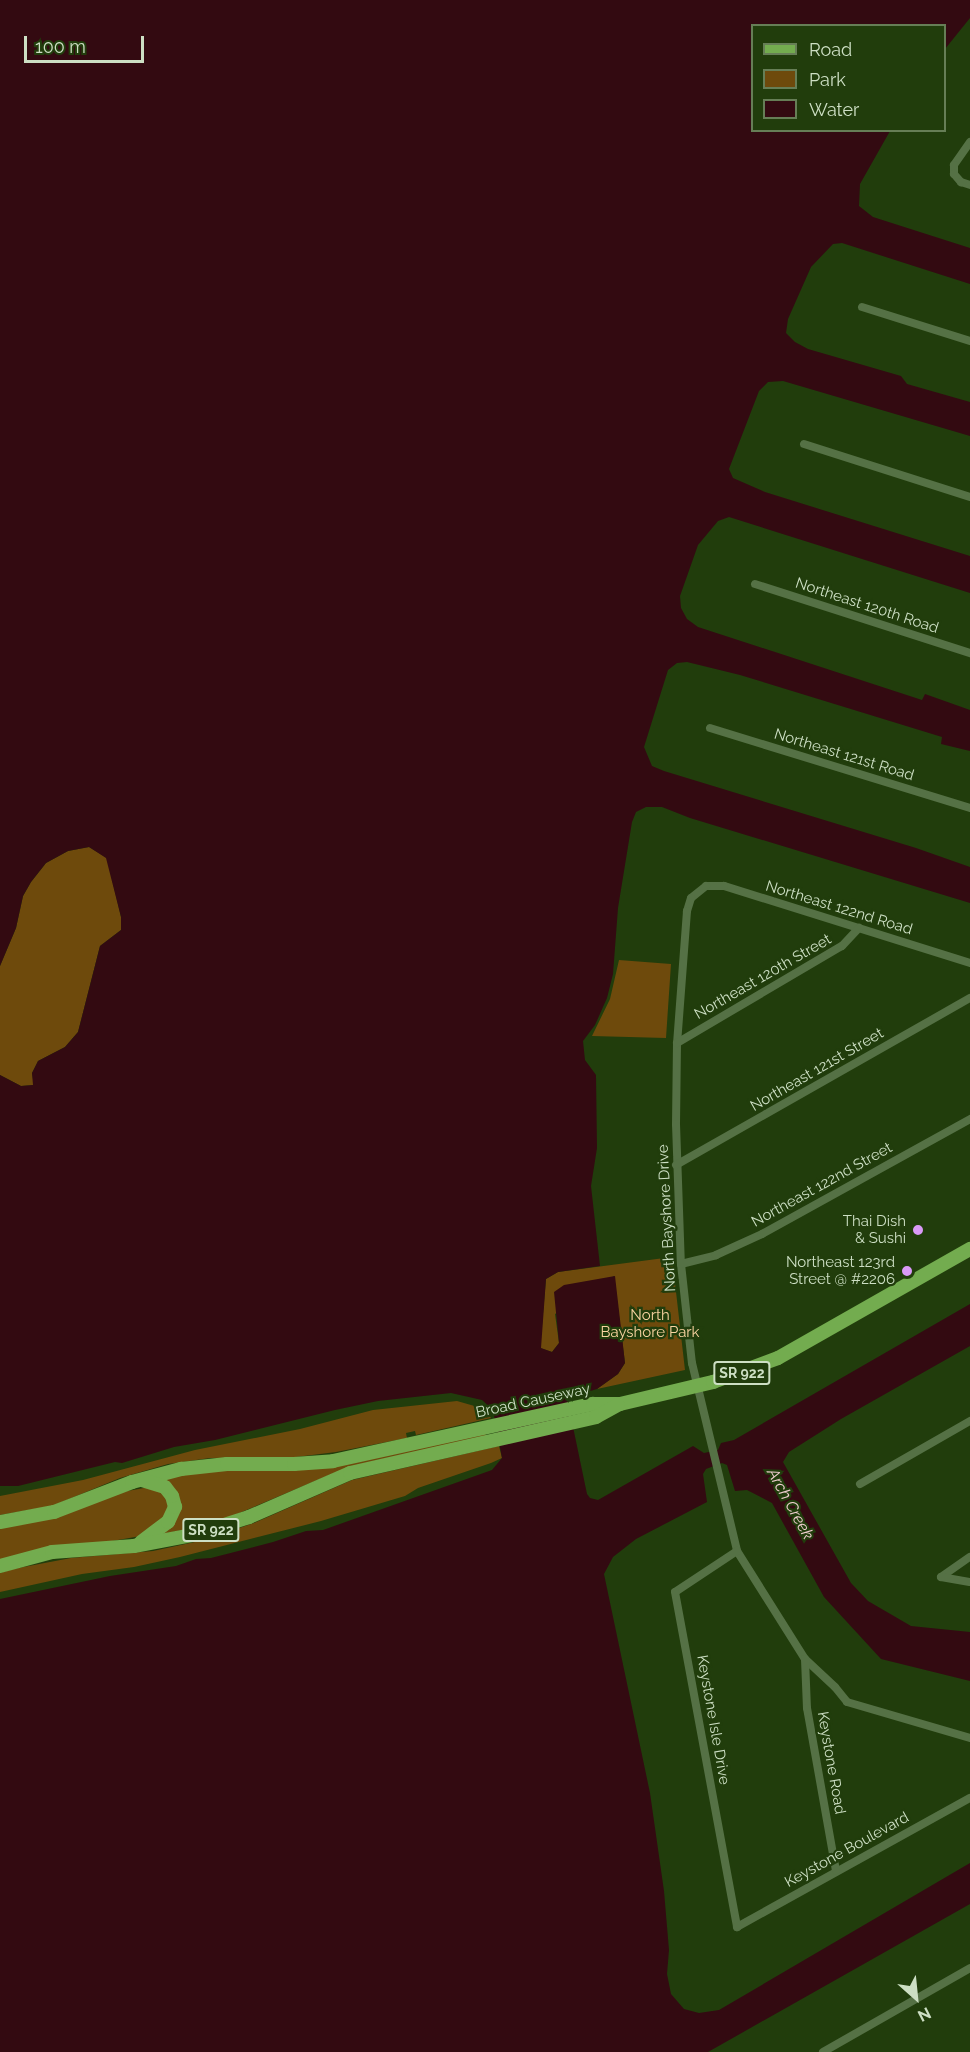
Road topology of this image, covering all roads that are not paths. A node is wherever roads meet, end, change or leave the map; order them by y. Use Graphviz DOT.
graph roads {
  1 [pos="970,141"];
  2 [pos="966,184"];
  3 [pos="862,307"];
  4 [pos="970,341"];
  5 [pos="804,444"];
  6 [pos="970,497"];
  7 [pos="755,584"];
  8 [pos="970,653"];
  9 [pos="710,728"];
  10 [pos="970,808"];
  11 [pos="700,890"];
  12 [pos="859,928"];
  13 [pos="970,963"];
  14 [pos="970,998"];
  15 [pos="677,1043"];
  16 [pos="970,1119"];
  17 [pos="676,1165"];
  18 [pos="970,1250"];
  19 [pos="681,1264"];
  20 [pos="696,1387"];
  21 [pos="970,1421"];
  22 [pos="485,1435"];
  23 [pos="140,1480"];
  24 [pos="860,1484"];
  25 [pos="0,1522"];
  26 [pos="134,1545"];
  27 [pos="737,1551"];
  28 [pos="970,1557"];
  29 [pos="0,1566"];
  30 [pos="970,1582"];
  31 [pos="806,1659"];
  32 [pos="970,1738"];
  33 [pos="970,1798"];
  34 [pos="836,1870"];
  35 [pos="737,1926"];
  36 [pos="970,1968"];
  37 [pos="823,2052"];
  1 -- 2 [label="street"];
  3 -- 4 [label="street"];
  5 -- 6 [label="street"];
  7 -- 8 [label="street, Northeast 120th Road"];
  9 -- 10 [label="street, Northeast 121st Road"];
  11 -- 12 [label="street, Northeast 122nd Road"];
  11 -- 15 [label="street, North Bayshore Drive"];
  12 -- 13 [label="street, Northeast 122nd Road"];
  12 -- 15 [label="street, Northeast 120th Street"];
  14 -- 17 [label="street, Northeast 121st Street"];
  15 -- 17 [label="street, North Bayshore Drive"];
  16 -- 19 [label="street, Northeast 122nd Street"];
  17 -- 19 [label="street, North Bayshore Drive"];
  18 -- 20 [label="main road, SR 922"];
  19 -- 20 [label="street, North Bayshore Drive"];
  20 -- 22 [label="main road, Broad Causeway / SR 922"];
  20 -- 27 [label="street, North Bayshore Drive"];
  21 -- 24 [label="street"];
  22 -- 23 [label="main road, Broad Causeway / SR 922"];
  22 -- 26 [label="main road, Broad Causeway / SR 922"];
  23 -- 25 [label="main road, Broad Causeway / SR 922"];
  23 -- 26 [label="main road"];
  26 -- 29 [label="main road, Broad Causeway / SR 922"];
  27 -- 31 [label="street, North Bayshore Drive"];
  27 -- 35 [label="street, Keystone Isle Drive"];
  28 -- 30 [label="street"];
  31 -- 32 [label="street, North Bayshore Drive"];
  31 -- 34 [label="street, Keystone Road"];
  33 -- 34 [label="street, Keystone Boulevard"];
  34 -- 35 [label="street, Keystone Boulevard"];
  36 -- 37 [label="street"];
}
